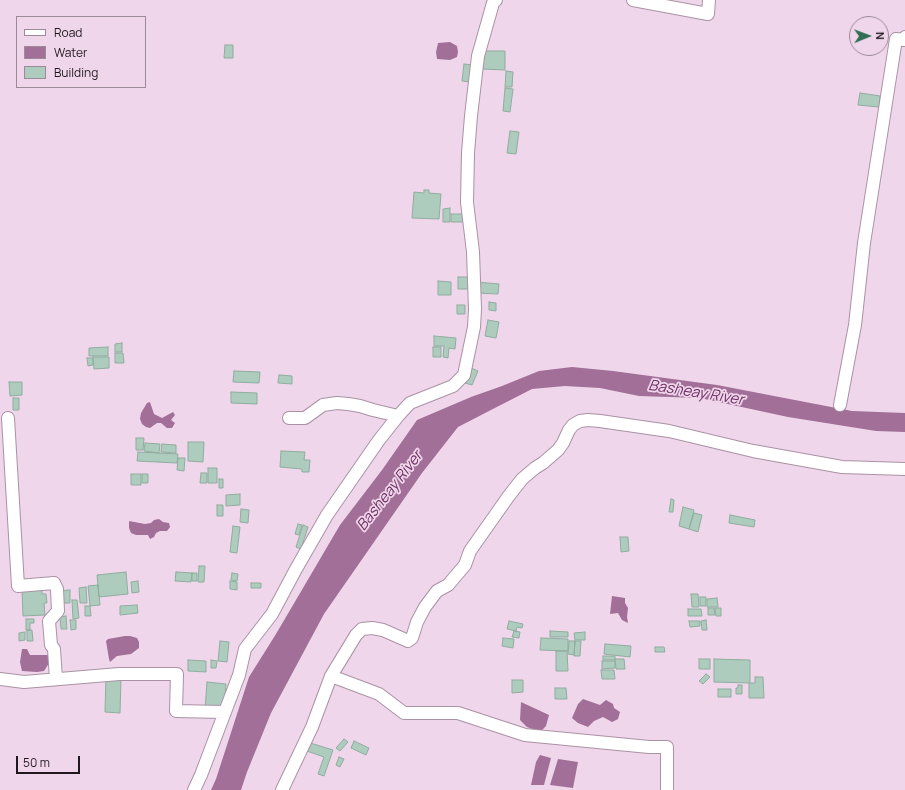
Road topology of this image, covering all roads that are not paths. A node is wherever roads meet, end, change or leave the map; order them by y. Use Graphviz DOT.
graph roads {
  1 [pos="496,0"];
  2 [pos="633,0"];
  3 [pos="709,0"];
  4 [pos="905,37"];
  5 [pos="840,405"];
  6 [pos="398,416"];
  7 [pos="8,418"];
  8 [pos="290,418"];
  9 [pos="905,470"];
  10 [pos="331,676"];
  11 [pos="0,679"];
  12 [pos="56,679"];
  13 [pos="224,712"];
  14 [pos="194,790"];
  15 [pos="282,790"];
  16 [pos="667,790"];
  1 -- 6 [label="street"];
  2 -- 3 [label="street"];
  4 -- 5 [label="street"];
  6 -- 8 [label="street"];
  6 -- 13 [label="street"];
  7 -- 12 [label="street"];
  9 -- 10 [label="street"];
  10 -- 15 [label="street"];
  10 -- 16 [label="street"];
  11 -- 12 [label="street"];
  12 -- 13 [label="street"];
  13 -- 14 [label="street"];
}
